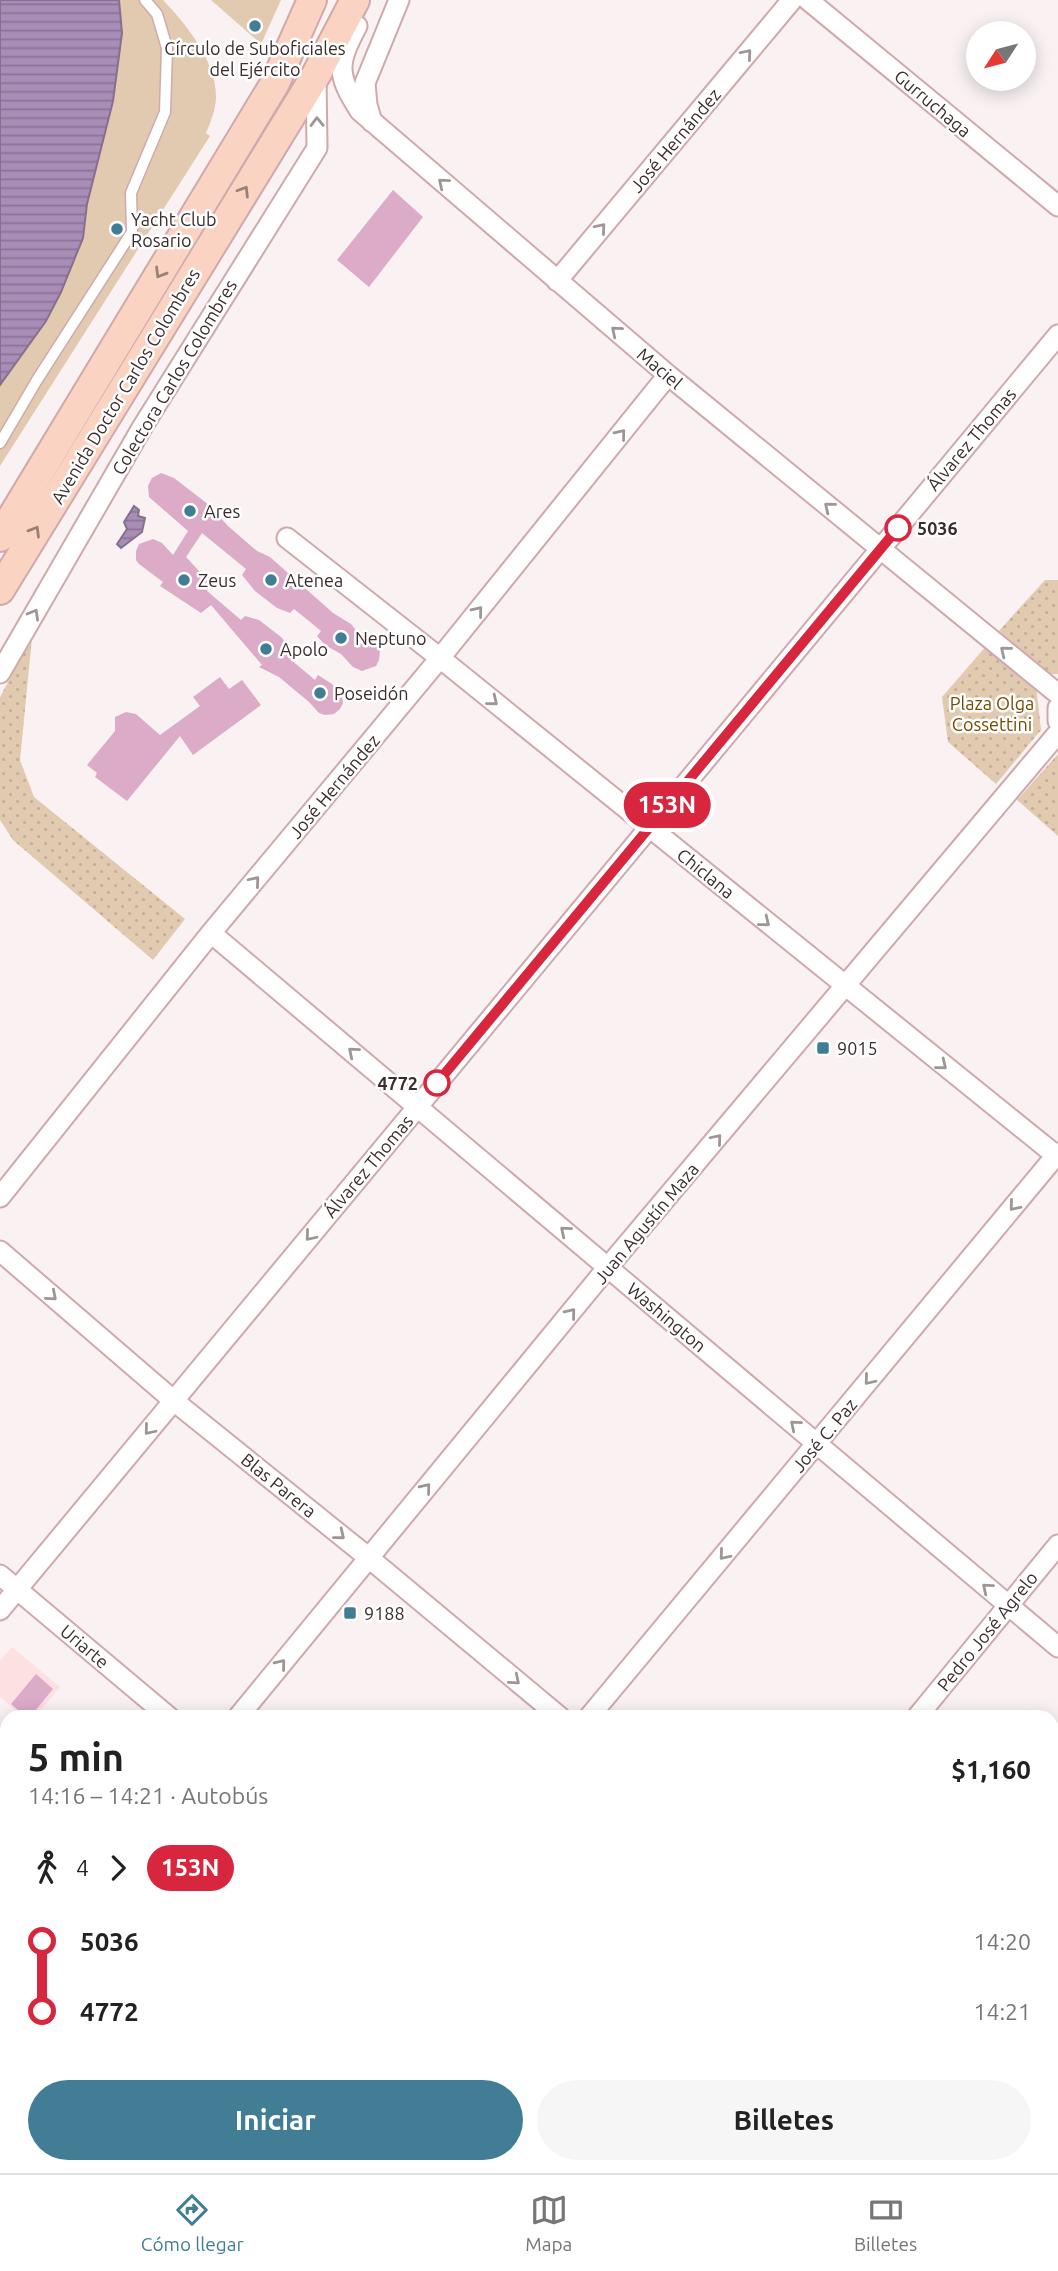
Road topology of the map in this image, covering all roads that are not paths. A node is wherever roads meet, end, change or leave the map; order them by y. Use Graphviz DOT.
graph roads {
  1 [pos="145,0"];
  2 [pos="312,0"];
  3 [pos="357,0"];
  4 [pos="399,0"];
  5 [pos="792,0"];
  6 [pos="808,0"];
  7 [pos="316,75"];
  8 [pos="373,123"];
  9 [pos="1058,206"];
  10 [pos="557,281"];
  11 [pos="1058,335"];
  12 [pos="668,375"];
  13 [pos="0,443"];
  14 [pos="0,537"];
  15 [pos="287,538"];
  16 [pos="881,548"];
  17 [pos="0,590"];
  18 [pos="440,658"];
  19 [pos="0,673"];
  20 [pos="1058,695"];
  21 [pos="1058,708"];
  22 [pos="1058,721"];
  23 [pos="1058,733"];
  24 [pos="649,827"];
  25 [pos="211,933"];
  26 [pos="846,988"];
  27 [pos="418,1106"];
  28 [pos="1057,1155"];
  29 [pos="0,1197"];
  30 [pos="0,1251"];
  31 [pos="608,1267"];
  32 [pos="174,1401"];
  33 [pos="817,1443"];
  34 [pos="1058,1545"];
  35 [pos="369,1558"];
  36 [pos="0,1575"];
  37 [pos="17,1590"];
  38 [pos="1008,1605"];
  39 [pos="0,1610"];
  40 [pos="1058,1647"];
  41 [pos="161,1710"];
  42 [pos="244,1710"];
  43 [pos="552,1710"];
  44 [pos="595,1710"];
  45 [pos="923,1710"];
  1 -- 13 [label="lane"];
  2 -- 14 [label="main road, Avenida Doctor Carlos Colombres, one-way"];
  3 -- 7 [label="main road, Avenida Doctor Carlos Colombres"];
  3 -- 8 [label="street, Maciel"];
  4 -- 8 [label="street"];
  10 -- 5 [label="street, José Hernández, one-way"];
  6 -- 9 [label="street, Gurruchaga"];
  17 -- 7 [label="main road, Avenida Doctor Carlos Colombres, one-way"];
  19 -- 7 [label="street, Colectora Carlos Colombres, one-way"];
  10 -- 8 [label="street, Maciel, one-way"];
  12 -- 10 [label="street, Maciel, one-way"];
  11 -- 16 [label="street, Álvarez Thomas"];
  16 -- 12 [label="street, Maciel, one-way"];
  18 -- 12 [label="street, José Hernández, one-way"];
  15 -- 18 [label="street, Chiclana"];
  20 -- 16 [label="street, Maciel, one-way"];
  16 -- 24 [label="street, Álvarez Thomas"];
  18 -- 24 [label="street, Chiclana, one-way"];
  25 -- 18 [label="street, José Hernández, one-way"];
  21 -- 22 [label="street"];
  23 -- 26 [label="street, Juan Agustín Maza"];
  24 -- 26 [label="street, Chiclana, one-way"];
  24 -- 27 [label="street, Álvarez Thomas"];
  27 -- 25 [label="street, Washington, one-way"];
  25 -- 29 [label="street, José Hernández"];
  26 -- 28 [label="street, Chiclana, one-way"];
  31 -- 26 [label="street, Juan Agustín Maza, one-way"];
  31 -- 27 [label="street, Washington, one-way"];
  27 -- 32 [label="street, Álvarez Thomas, one-way"];
  28 -- 33 [label="street, José C. Paz, one-way"];
  30 -- 32 [label="street, Blas Parera, one-way"];
  33 -- 31 [label="street, Washington, one-way"];
  35 -- 31 [label="street, Juan Agustín Maza, one-way"];
  32 -- 35 [label="street, Blas Parera, one-way"];
  32 -- 37 [label="street, Álvarez Thomas, one-way"];
  38 -- 33 [label="street, Washington, one-way"];
  33 -- 44 [label="street, José C. Paz, one-way"];
  34 -- 38 [label="street, Pedro José Agrelo"];
  42 -- 35 [label="street, Juan Agustín Maza, one-way"];
  35 -- 43 [label="street, Blas Parera, one-way"];
  36 -- 37 [label="street, Uriarte"];
  37 -- 39 [label="street, Álvarez Thomas"];
  37 -- 41 [label="street, Uriarte"];
  38 -- 40 [label="street, Washington"];
  38 -- 45 [label="street, Pedro José Agrelo"];
}
